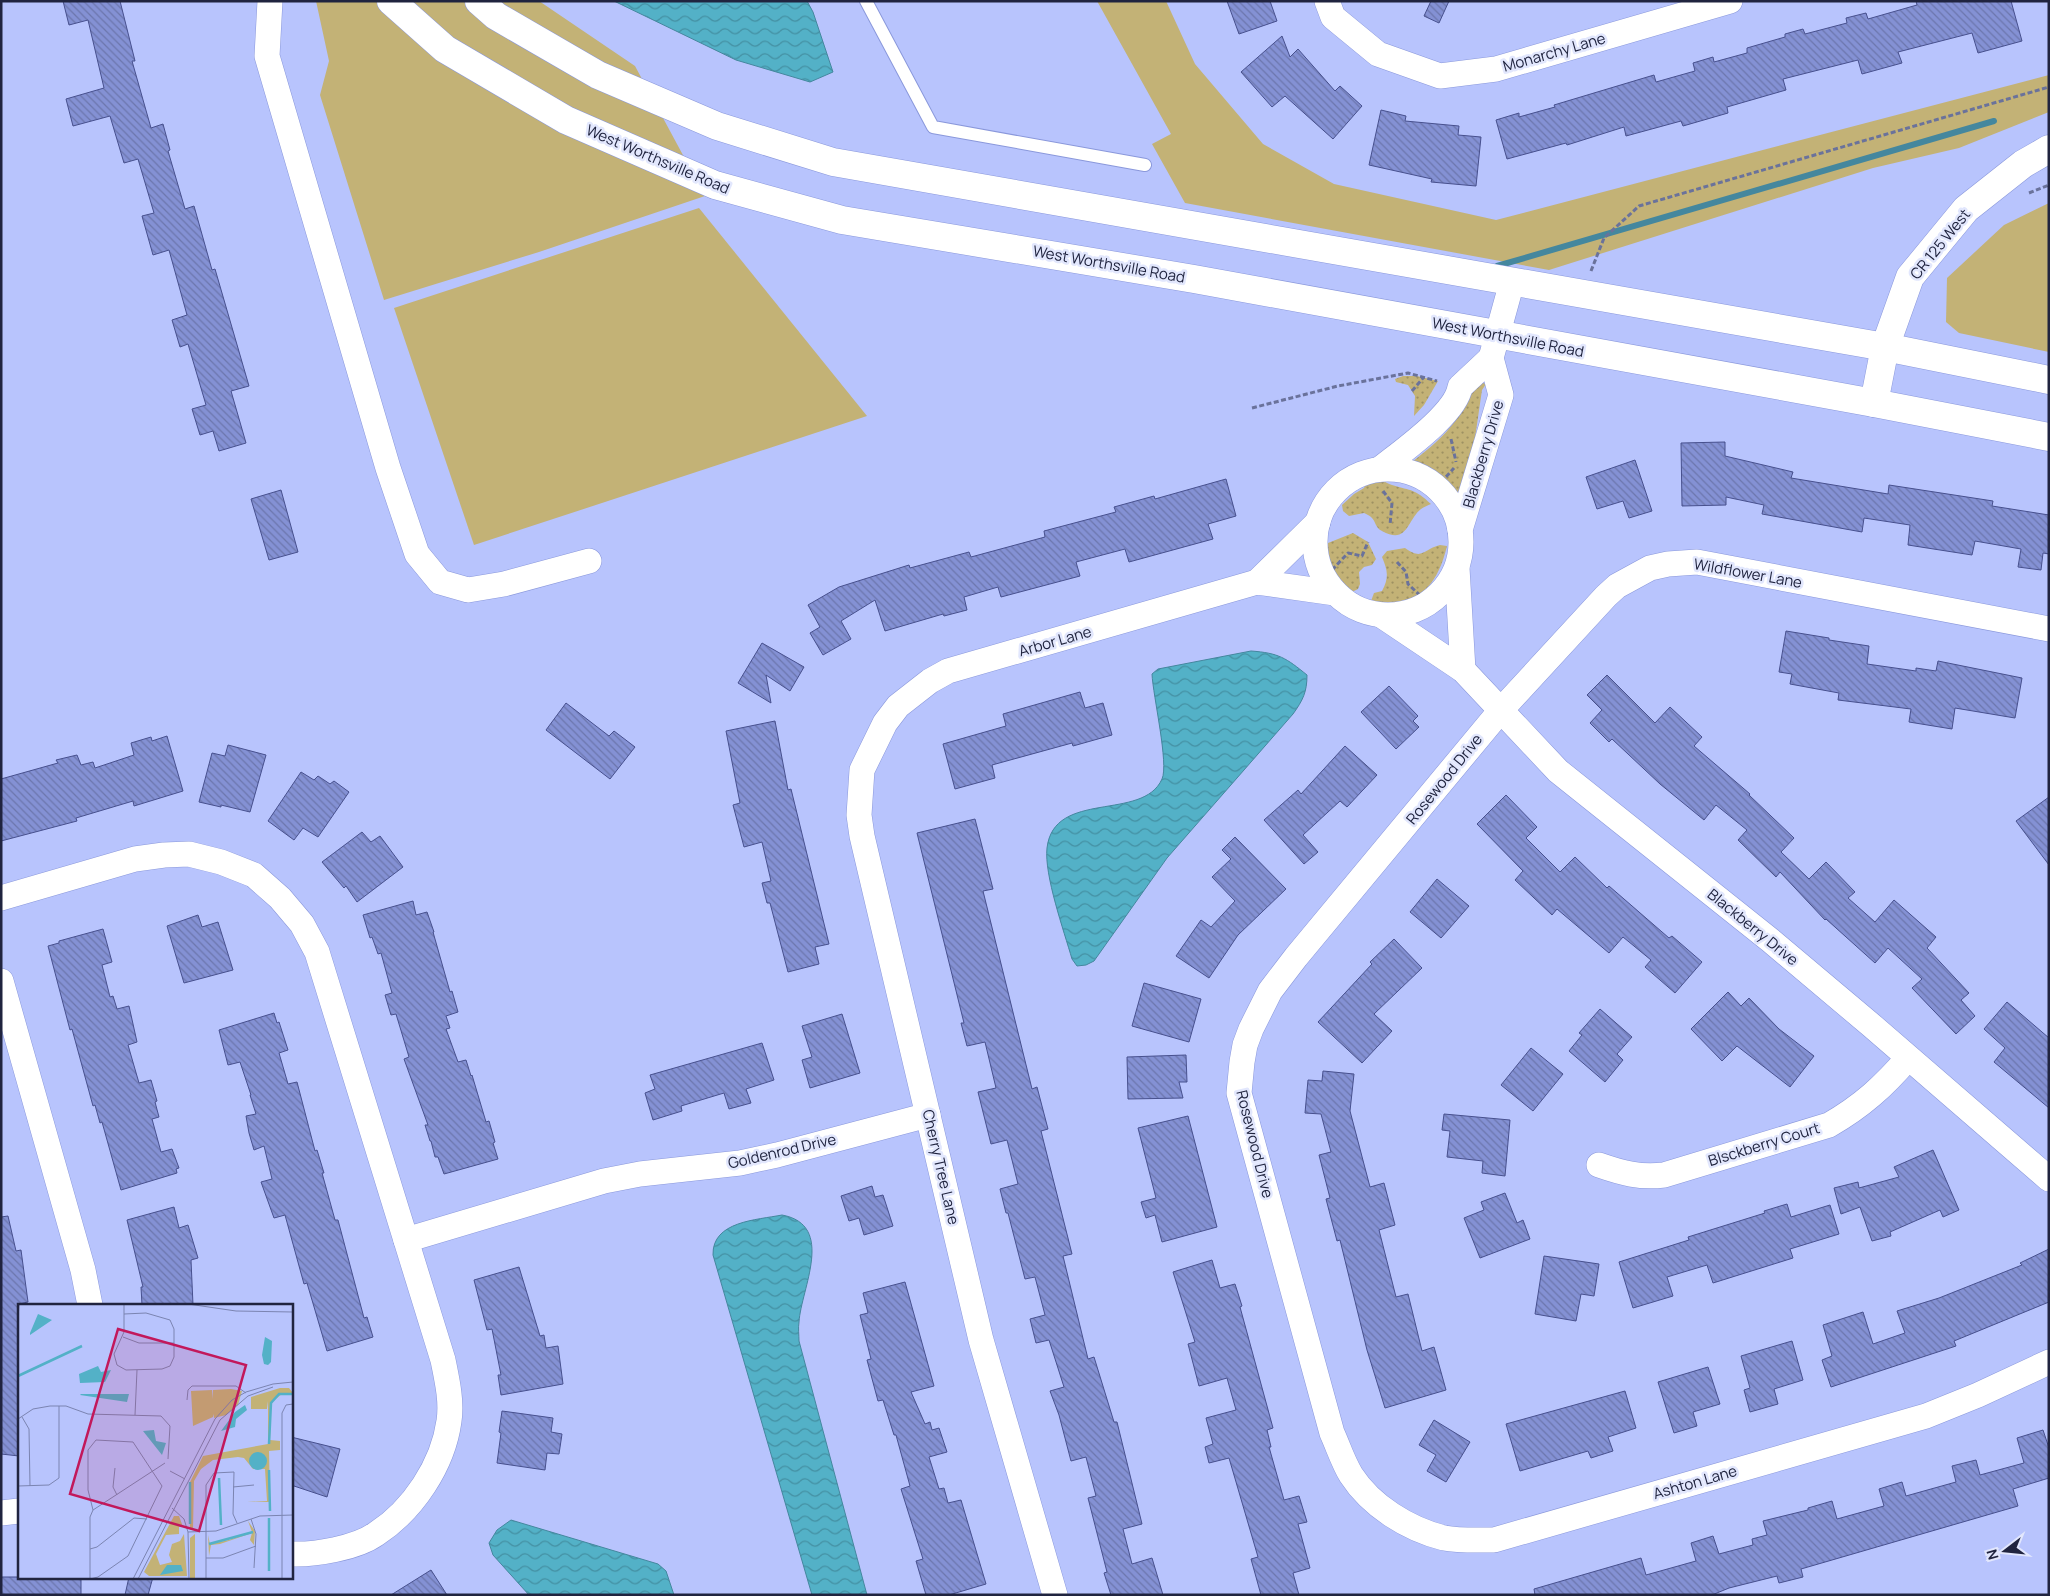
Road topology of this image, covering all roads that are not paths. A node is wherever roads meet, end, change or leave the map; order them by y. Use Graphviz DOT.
graph roads {
  1 [pos="270,1"];
  2 [pos="391,1"];
  3 [pos="479,1"];
  4 [pos="866,1"];
  5 [pos="1327,1"];
  6 [pos="1730,1"];
  7 [pos="2049,149"];
  8 [pos="1145,165"];
  9 [pos="1512,282"];
  10 [pos="1494,346"];
  11 [pos="1885,347"];
  12 [pos="2049,380"];
  13 [pos="1874,403"];
  14 [pos="2049,437"];
  15 [pos="1375,470"];
  16 [pos="1318,522"];
  17 [pos="1460,530"];
  18 [pos="588,562"];
  19 [pos="1457,568"];
  20 [pos="1257,582"];
  21 [pos="1330,585"];
  22 [pos="1381,615"];
  23 [pos="2049,629"];
  24 [pos="1463,670"];
  25 [pos="1501,710"];
  26 [pos="877,738"];
  27 [pos="1,898"];
  28 [pos="1,981"];
  29 [pos="1908,1058"];
  30 [pos="928,1116"];
  31 [pos="1599,1165"];
  32 [pos="2049,1179"];
  33 [pos="406,1240"];
  34 [pos="90,1304"];
  35 [pos="2049,1362"];
  36 [pos="1350,1474"];
  37 [pos="18,1511"];
  38 [pos="1,1513"];
  39 [pos="292,1554"];
  40 [pos="1055,1595"];
  1 -- 18 [label="street"];
  2 -- 10 [label="main road, West Worthsville Road"];
  3 -- 9 [label="main road"];
  4 -- 8 [label="lane"];
  5 -- 6 [label="street, Monarchy Lane"];
  7 -- 11 [label="main road, CR 125 West"];
  9 -- 10 [label="street"];
  9 -- 11 [label="main road"];
  10 -- 13 [label="main road, West Worthsville Road"];
  10 -- 15 [label="street, Blackberry Drive"];
  10 -- 17 [label="street, Blackberry Drive"];
  11 -- 12 [label="main road"];
  11 -- 13 [label="main road, CR 125 West"];
  13 -- 14 [label="main road, West Worthsville Road"];
  15 -- 16 [label="street, Blackberry Drive"];
  15 -- 17 [label="street, Blackberry Drive"];
  16 -- 20 [label="street, Arbor Lane"];
  16 -- 21 [label="street, Blackberry Drive"];
  17 -- 19 [label="street, Blackberry Drive"];
  19 -- 22 [label="street, Blackberry Drive"];
  19 -- 24 [label="street, Blackberry Drive"];
  20 -- 21 [label="street, Arbor Lane"];
  20 -- 26 [label="street, Arbor Lane"];
  21 -- 22 [label="street, Blackberry Drive"];
  22 -- 24 [label="street, Blackberry Drive"];
  23 -- 25 [label="street, Wildflower Lane"];
  24 -- 25 [label="street, Blackberry Drive"];
  25 -- 29 [label="street, Blackberry Drive"];
  25 -- 36 [label="street, Rosewood Drive"];
  26 -- 30 [label="street, Cherry Tree Lane"];
  27 -- 33 [label="street"];
  28 -- 34 [label="street"];
  29 -- 31 [label="street, Blsckberry Court"];
  29 -- 32 [label="street, Blackberry Drive"];
  30 -- 33 [label="street, Goldenrod Drive"];
  30 -- 40 [label="street, Cherry Tree Lane"];
  33 -- 39 [label="street"];
  35 -- 36 [label="street, Ashton Lane"];
  37 -- 38 [label="street"];
}
